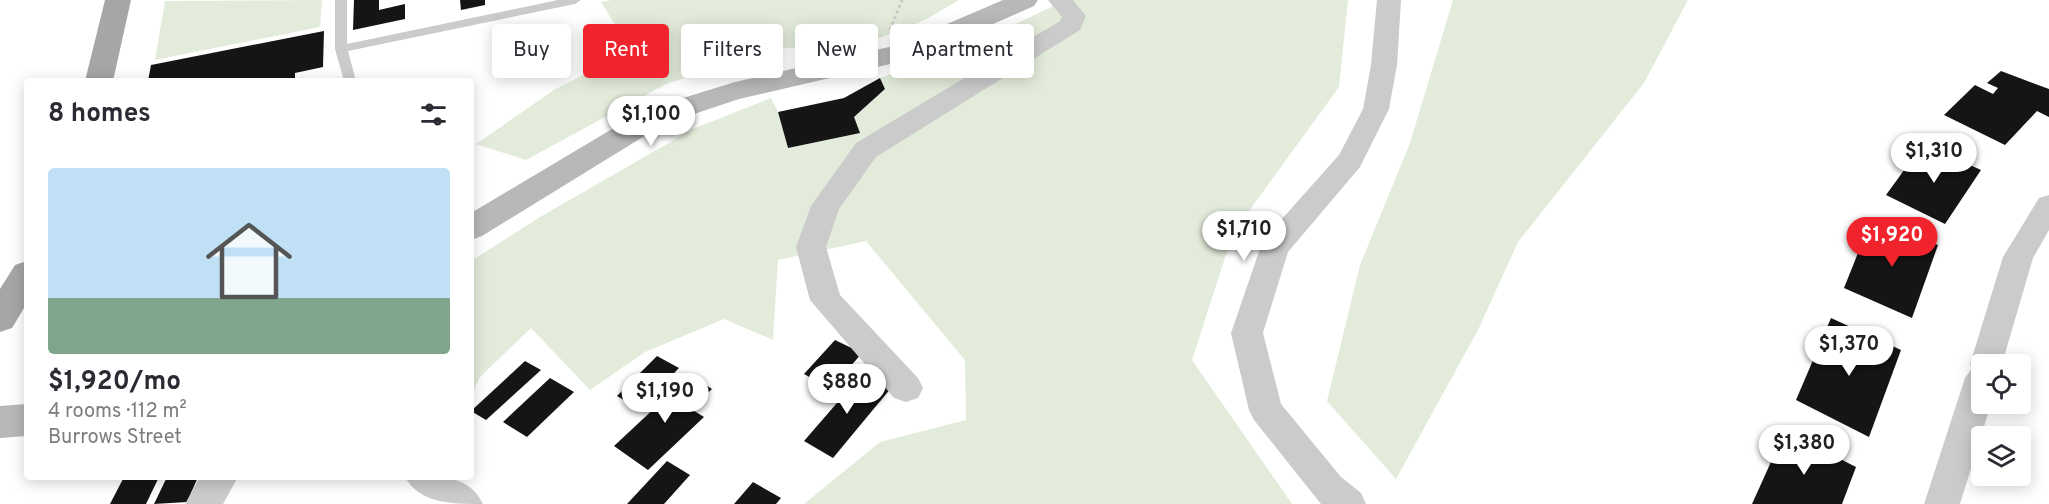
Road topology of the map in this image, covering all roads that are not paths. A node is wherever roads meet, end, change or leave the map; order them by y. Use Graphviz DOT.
graph roads {
  1 [pos="118,0"];
  2 [pos="341,0"];
  3 [pos="575,0"];
  4 [pos="1025,0"];
  5 [pos="1060,0"];
  6 [pos="1389,0"];
  7 [pos="341,49"];
  8 [pos="100,78"];
  9 [pos="349,78"];
  10 [pos="2049,205"];
  11 [pos="474,226"];
  12 [pos="24,279"];
  13 [pos="0,318"];
  14 [pos="1989,354"];
  15 [pos="906,388"];
  16 [pos="1971,413"];
  17 [pos="24,420"];
  18 [pos="0,422"];
  19 [pos="217,480"];
  20 [pos="428,480"];
  21 [pos="203,504"];
  22 [pos="465,504"];
  23 [pos="1348,504"];
  24 [pos="1942,504"];
  1 -- 8 [label="main road"];
  2 -- 7 [label="lane"];
  3 -- 7 [label="lane"];
  4 -- 11 [label="street"];
  5 -- 15 [label="street"];
  6 -- 23 [label="street"];
  7 -- 9 [label="lane"];
  10 -- 14 [label="street"];
  12 -- 13 [label="main road"];
  16 -- 24 [label="street"];
  17 -- 18 [label="street"];
  19 -- 21 [label="street"];
  20 -- 22 [label="street"];
}
